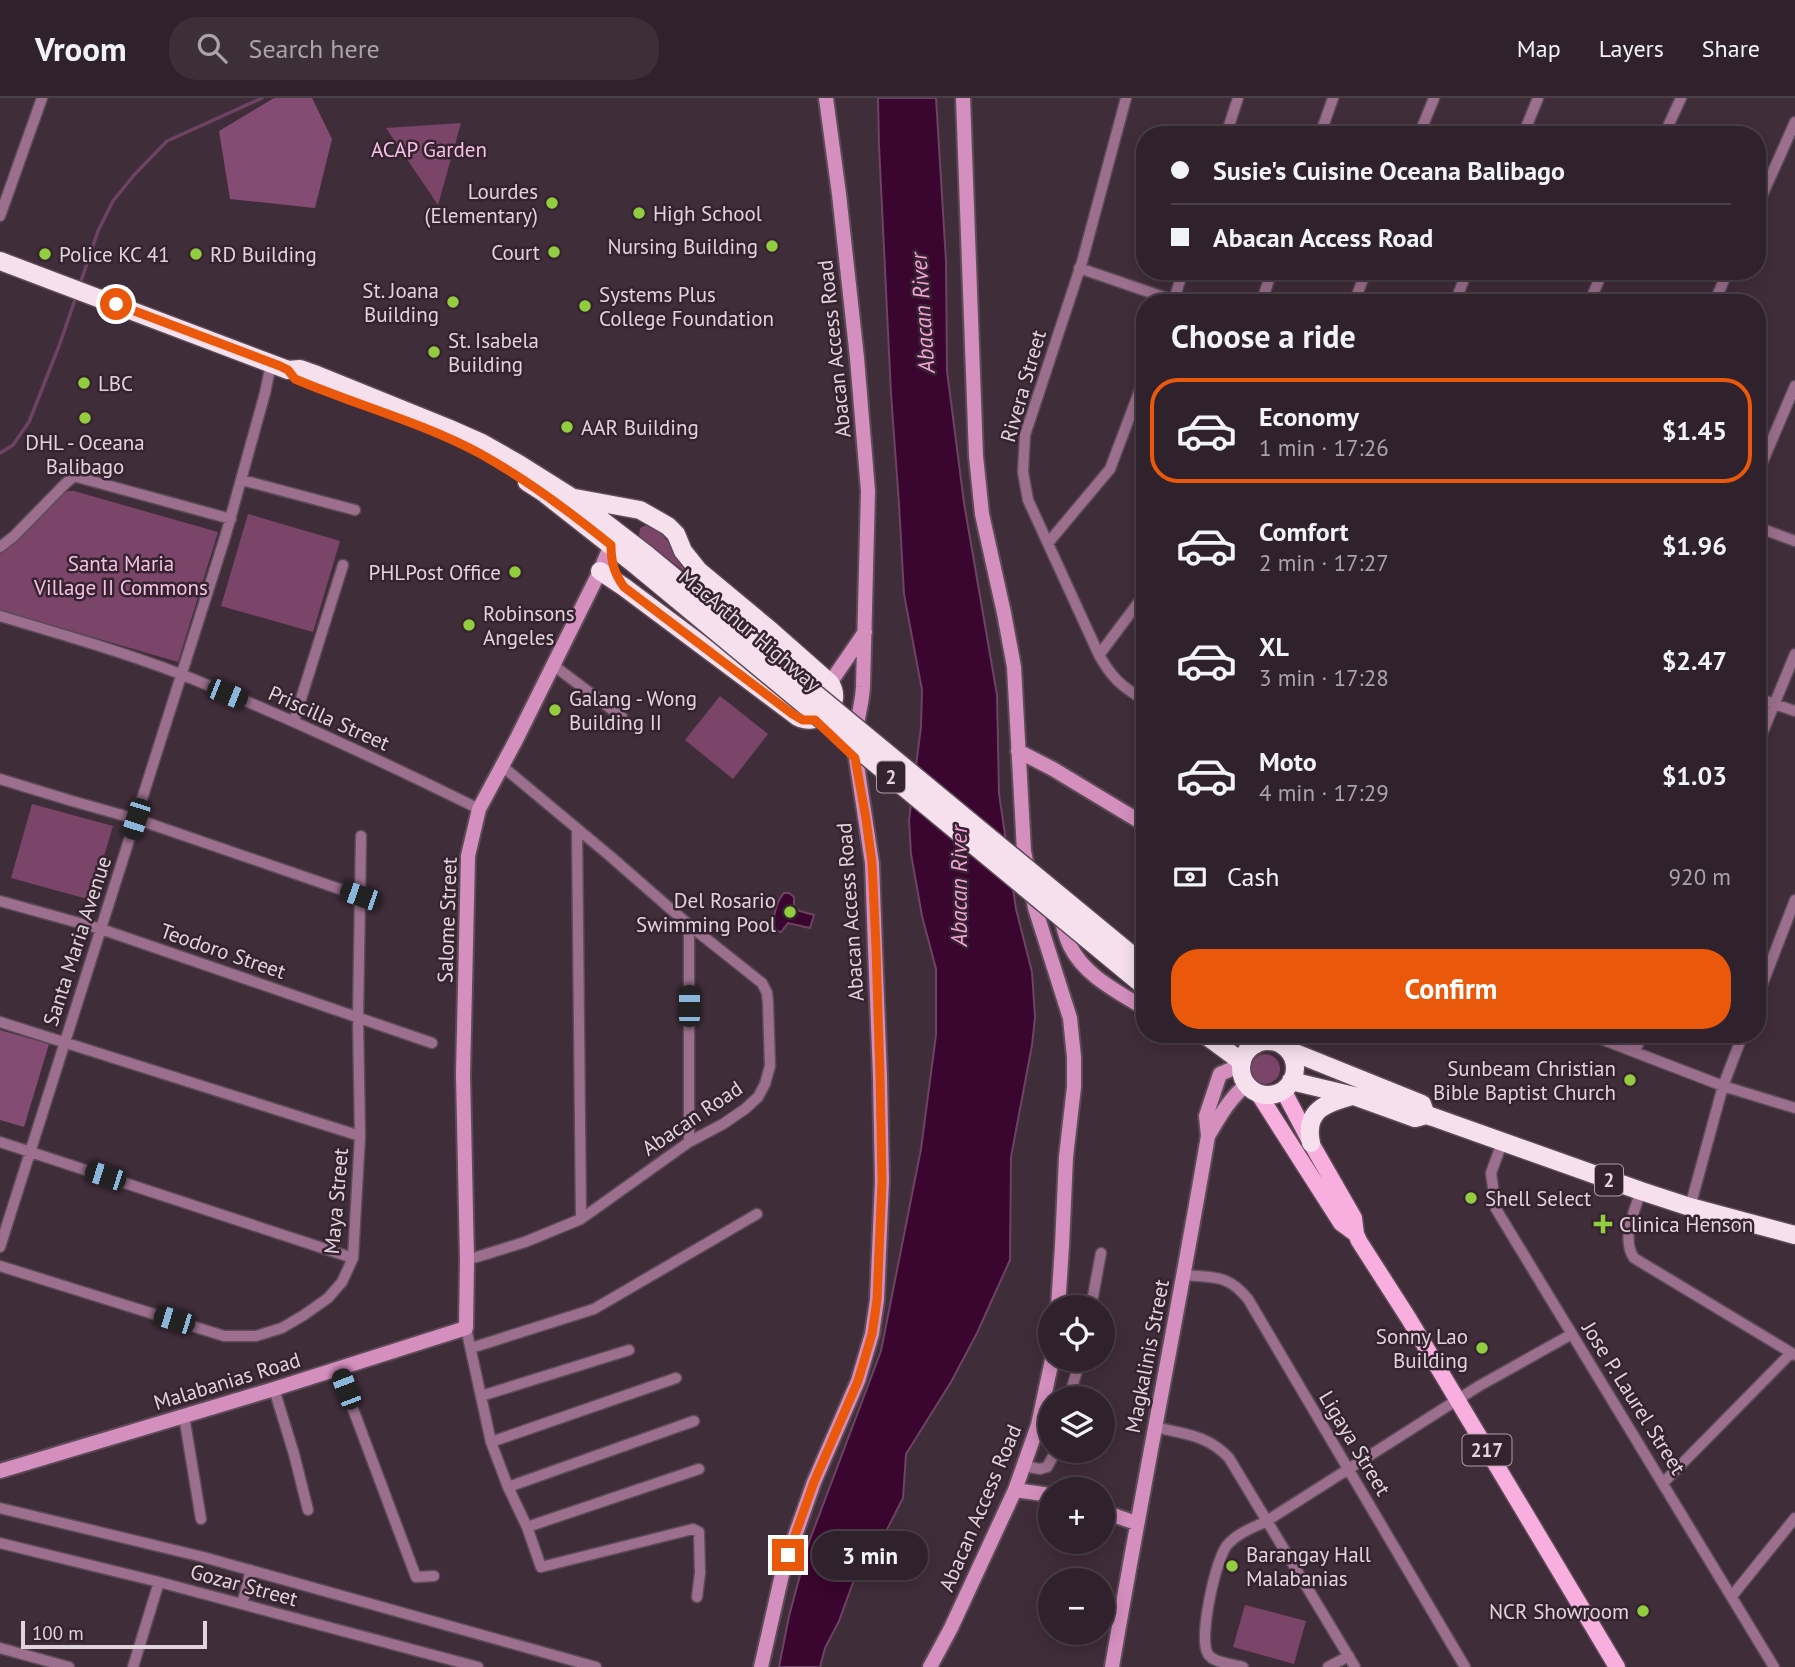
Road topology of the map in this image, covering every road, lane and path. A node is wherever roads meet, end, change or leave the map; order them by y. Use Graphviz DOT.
graph roads {
  1 [pos="42,98"];
  2 [pos="826,98"];
  3 [pos="963,98"];
  4 [pos="1126,98"];
  5 [pos="1238,98"];
  6 [pos="1333,98"];
  7 [pos="1434,98"];
  8 [pos="1538,98"];
  9 [pos="1681,98"];
  10 [pos="1795,122"];
  11 [pos="1229,126"];
  12 [pos="1323,126"];
  13 [pos="1423,126"];
  14 [pos="1527,126"];
  15 [pos="1668,126"];
  16 [pos="1766,187"];
  17 [pos="0,216"];
  18 [pos="0,261"];
  19 [pos="1079,268"];
  20 [pos="1153,294"];
  21 [pos="280,367"];
  22 [pos="1795,386"];
  23 [pos="1136,400"];
  24 [pos="1766,454"];
  25 [pos="242,480"];
  26 [pos="573,498"];
  27 [pos="355,510"];
  28 [pos="231,519"];
  29 [pos="660,521"];
  30 [pos="1766,530"];
  31 [pos="1795,541"];
  32 [pos="1048,543"];
  33 [pos="611,545"];
  34 [pos="0,547"];
  35 [pos="640,556"];
  36 [pos="343,565"];
  37 [pos="600,571"];
  38 [pos="624,587"];
  39 [pos="1136,605"];
  40 [pos="0,616"];
  41 [pos="865,632"];
  42 [pos="1099,654"];
  43 [pos="1795,654"];
  44 [pos="553,665"];
  45 [pos="182,675"];
  46 [pos="830,683"];
  47 [pos="1136,695"];
  48 [pos="1766,701"];
  49 [pos="1774,703"];
  50 [pos="1795,710"];
  51 [pos="622,717"];
  52 [pos="815,720"];
  53 [pos="295,721"];
  54 [pos="1766,724"];
  55 [pos="1018,751"];
  56 [pos="855,758"];
  57 [pos="502,766"];
  58 [pos="0,779"];
  59 [pos="479,809"];
  60 [pos="136,819"];
  61 [pos="1136,819"];
  62 [pos="578,830"];
  63 [pos="362,836"];
  64 [pos="1024,851"];
  65 [pos="360,896"];
  66 [pos="1795,900"];
  67 [pos="0,901"];
  68 [pos="1035,908"];
  69 [pos="1058,909"];
  70 [pos="689,925"];
  71 [pos="101,929"];
  72 [pos="1136,959"];
  73 [pos="1766,975"];
  74 [pos="1136,979"];
  75 [pos="1136,1003"];
  76 [pos="358,1018"];
  77 [pos="0,1022"];
  78 [pos="65,1043"];
  79 [pos="432,1043"];
  80 [pos="1215,1043"];
  81 [pos="1252,1043"];
  82 [pos="1262,1043"];
  83 [pos="1285,1043"];
  84 [pos="1290,1043"];
  85 [pos="1612,1043"];
  86 [pos="1638,1043"];
  87 [pos="1740,1043"];
  88 [pos="1255,1045"];
  89 [pos="1635,1052"];
  90 [pos="1242,1064"];
  91 [pos="1287,1086"];
  92 [pos="1723,1086"];
  93 [pos="1253,1089"];
  94 [pos="1354,1096"];
  95 [pos="1795,1108"];
  96 [pos="1426,1115"];
  97 [pos="360,1136"];
  98 [pos="1208,1136"];
  99 [pos="0,1142"];
  100 [pos="689,1142"];
  101 [pos="1311,1143"];
  102 [pos="1503,1143"];
  103 [pos="31,1151"];
  104 [pos="1641,1191"];
  105 [pos="1690,1207"];
  106 [pos="757,1214"];
  107 [pos="581,1219"];
  108 [pos="1356,1234"];
  109 [pos="1795,1236"];
  110 [pos="0,1247"];
  111 [pos="1101,1253"];
  112 [pos="353,1258"];
  113 [pos="467,1260"];
  114 [pos="0,1266"];
  115 [pos="1184,1275"];
  116 [pos="1059,1295"];
  117 [pos="1093,1295"];
  118 [pos="466,1328"];
  119 [pos="1572,1334"];
  120 [pos="471,1348"];
  121 [pos="629,1350"];
  122 [pos="1793,1354"];
  123 [pos="338,1369"];
  124 [pos="1049,1372"];
  125 [pos="676,1378"];
  126 [pos="274,1389"];
  127 [pos="481,1396"];
  128 [pos="1458,1400"];
  129 [pos="184,1416"];
  130 [pos="694,1421"];
  131 [pos="1155,1427"];
  132 [pos="491,1442"];
  133 [pos="1049,1463"];
  134 [pos="1024,1466"];
  135 [pos="1348,1468"];
  136 [pos="699,1469"];
  137 [pos="0,1471"];
  138 [pos="1663,1483"];
  139 [pos="508,1487"];
  140 [pos="1015,1490"];
  141 [pos="1038,1493"];
  142 [pos="0,1508"];
  143 [pos="308,1510"];
  144 [pos="1115,1516"];
  145 [pos="1795,1518"];
  146 [pos="201,1519"];
  147 [pos="1268,1520"];
  148 [pos="1136,1523"];
  149 [pos="527,1527"];
  150 [pos="0,1543"];
  151 [pos="251,1570"];
  152 [pos="434,1576"];
  153 [pos="159,1582"];
  154 [pos="1732,1596"];
  155 [pos="697,1597"];
  156 [pos="243,1604"];
  157 [pos="0,1648"];
  158 [pos="1349,1656"];
  159 [pos="69,1667"];
  160 [pos="132,1667"];
  161 [pos="478,1667"];
  162 [pos="596,1667"];
  163 [pos="761,1667"];
  164 [pos="930,1667"];
  165 [pos="1112,1667"];
  166 [pos="1243,1667"];
  167 [pos="1328,1667"];
  168 [pos="1355,1667"];
  169 [pos="1465,1667"];
  170 [pos="1617,1667"];
  171 [pos="1774,1667"];
  1 -- 17 [label="street"];
  2 -- 41 [label="street, Abacan Access Road"];
  3 -- 55 [label="street"];
  4 -- 19 [label="street, Rivera Street"];
  5 -- 11 [label="street"];
  6 -- 12 [label="street"];
  7 -- 13 [label="street"];
  8 -- 14 [label="street"];
  9 -- 15 [label="street"];
  10 -- 16 [label="street"];
  18 -- 21 [label="highway, MacArthur Highway / 2"];
  19 -- 20 [label="street"];
  19 -- 32 [label="street, Rivera Street"];
  21 -- 25 [label="street, Santa Maria Avenue"];
  21 -- 26 [label="highway, MacArthur Highway / 2"];
  21 -- 33 [label="highway, MacArthur Highway / 2"];
  22 -- 24 [label="street"];
  23 -- 32 [label="street"];
  25 -- 27 [label="street"];
  25 -- 28 [label="street, Santa Maria Avenue"];
  26 -- 29 [label="highway"];
  26 -- 35 [label="highway, MacArthur Highway / 2"];
  28 -- 34 [label="street"];
  28 -- 45 [label="street, Santa Maria Avenue"];
  29 -- 35 [label="highway"];
  29 -- 46 [label="highway"];
  30 -- 31 [label="street"];
  32 -- 42 [label="street, Rivera Street"];
  33 -- 35 [label="highway, MacArthur Highway / 2"];
  33 -- 37 [label="street, Salome Street"];
  33 -- 38 [label="highway"];
  35 -- 72 [label="highway, MacArthur Highway / 2, bridge"];
  35 -- 74 [label="highway, MacArthur Highway / 2, bridge"];
  36 -- 53 [label="street"];
  37 -- 38 [label="highway"];
  37 -- 44 [label="street, Salome Street"];
  38 -- 52 [label="highway"];
  39 -- 42 [label="street"];
  40 -- 45 [label="street, Priscilla Street"];
  41 -- 46 [label="street"];
  41 -- 56 [label="street, Abacan Access Road"];
  42 -- 47 [label="street, Rivera Street"];
  43 -- 49 [label="street"];
  44 -- 51 [label="street"];
  44 -- 57 [label="street, Salome Street"];
  45 -- 53 [label="street, Priscilla Street"];
  45 -- 60 [label="street, Santa Maria Avenue"];
  46 -- 52 [label="highway"];
  48 -- 49 [label="street"];
  49 -- 50 [label="street"];
  49 -- 54 [label="street"];
  52 -- 56 [label="street"];
  53 -- 59 [label="street, Priscilla Street"];
  55 -- 61 [label="street"];
  55 -- 64 [label="street"];
  56 -- 163 [label="street, Abacan Access Road"];
  57 -- 59 [label="street, Salome Street"];
  57 -- 62 [label="street, Abacan Road"];
  58 -- 60 [label="street"];
  59 -- 113 [label="street, Salome Street"];
  60 -- 65 [label="street"];
  60 -- 71 [label="street, Santa Maria Avenue"];
  62 -- 70 [label="street, Abacan Road"];
  62 -- 107 [label="street"];
  63 -- 65 [label="street, Maya Street"];
  64 -- 68 [label="street"];
  64 -- 69 [label="street"];
  65 -- 76 [label="street, Maya Street"];
  66 -- 73 [label="street"];
  67 -- 71 [label="street, Teodoro Street"];
  68 -- 69 [label="street"];
  68 -- 116 [label="street"];
  69 -- 75 [label="street"];
  70 -- 100 [label="street"];
  70 -- 100 [label="street, Abacan Road"];
  71 -- 76 [label="street, Teodoro Street"];
  71 -- 78 [label="street, Santa Maria Avenue"];
  76 -- 79 [label="street, Teodoro Street"];
  76 -- 97 [label="street, Maya Street"];
  77 -- 78 [label="street"];
  78 -- 97 [label="street"];
  78 -- 103 [label="street, Santa Maria Avenue"];
  80 -- 90 [label="highway"];
  81 -- 88 [label="highway, 2"];
  82 -- 88 [label="highway, 2"];
  83 -- 91 [label="highway"];
  84 -- 96 [label="highway, 2"];
  85 -- 89 [label="street"];
  86 -- 89 [label="street"];
  87 -- 92 [label="street"];
  88 -- 90 [label="highway"];
  89 -- 92 [label="street"];
  90 -- 93 [label="highway"];
  90 -- 98 [label="street, Magkalinis Street"];
  91 -- 93 [label="highway, 2"];
  91 -- 94 [label="highway, 2"];
  91 -- 101 [label="main road, 217"];
  92 -- 95 [label="street"];
  92 -- 105 [label="street"];
  93 -- 98 [label="street, Magkalinis Street"];
  93 -- 108 [label="main road, 217"];
  94 -- 96 [label="highway, 2"];
  94 -- 101 [label="highway"];
  96 -- 102 [label="highway, 2"];
  97 -- 112 [label="street, Maya Street"];
  98 -- 115 [label="street, Magkalinis Street"];
  99 -- 103 [label="street"];
  100 -- 107 [label="street, Abacan Road"];
  101 -- 108 [label="main road, 217"];
  102 -- 104 [label="highway, 2"];
  102 -- 119 [label="street, Jose P. Laurel Street"];
  103 -- 110 [label="street, Santa Maria Avenue"];
  103 -- 112 [label="street"];
  104 -- 105 [label="highway, 2"];
  104 -- 122 [label="street"];
  105 -- 109 [label="highway, 2"];
  106 -- 120 [label="street"];
  107 -- 113 [label="street, Abacan Road"];
  108 -- 128 [label="main road, 217"];
  111 -- 117 [label="street"];
  112 -- 114 [label="street, Maya Street"];
  113 -- 118 [label="street, Salome Street"];
  115 -- 131 [label="street, Magkalinis Street"];
  115 -- 135 [label="street, Ligaya Street"];
  118 -- 120 [label="street"];
  118 -- 123 [label="street, Malabanias Road"];
  119 -- 128 [label="street"];
  119 -- 138 [label="street, Jose P. Laurel Street"];
  120 -- 127 [label="street"];
  121 -- 127 [label="street"];
  122 -- 138 [label="street"];
  123 -- 126 [label="street, Malabanias Road"];
  123 -- 152 [label="street"];
  124 -- 134 [label="street, Abacan Access Road"];
  125 -- 132 [label="street"];
  126 -- 129 [label="street, Malabanias Road"];
  126 -- 143 [label="street"];
  127 -- 132 [label="street"];
  128 -- 135 [label="street"];
  128 -- 170 [label="main road, 217"];
  129 -- 137 [label="street, Malabanias Road"];
  129 -- 146 [label="street"];
  130 -- 139 [label="street"];
  131 -- 147 [label="street"];
  131 -- 148 [label="street, Magkalinis Street"];
  132 -- 139 [label="street"];
  133 -- 134 [label="street"];
  134 -- 140 [label="street, Abacan Access Road"];
  135 -- 147 [label="street"];
  135 -- 169 [label="street, Ligaya Street"];
  136 -- 149 [label="street"];
  138 -- 154 [label="street, Jose P. Laurel Street"];
  139 -- 149 [label="street"];
  140 -- 141 [label="street"];
  140 -- 164 [label="street, Abacan Access Road"];
  142 -- 151 [label="street"];
  144 -- 148 [label="street"];
  145 -- 154 [label="street"];
  147 -- 158 [label="street"];
  147 -- 166 [label="street"];
  148 -- 165 [label="street, Magkalinis Street"];
  149 -- 155 [label="street"];
  150 -- 153 [label="street, Gozar Street"];
  151 -- 156 [label="street"];
  151 -- 162 [label="street"];
  153 -- 156 [label="street, Gozar Street"];
  153 -- 160 [label="street"];
  154 -- 171 [label="street, Jose P. Laurel Street"];
  156 -- 161 [label="street, Gozar Street"];
  157 -- 159 [label="street"];
  158 -- 167 [label="street"];
  158 -- 168 [label="street"];
}
